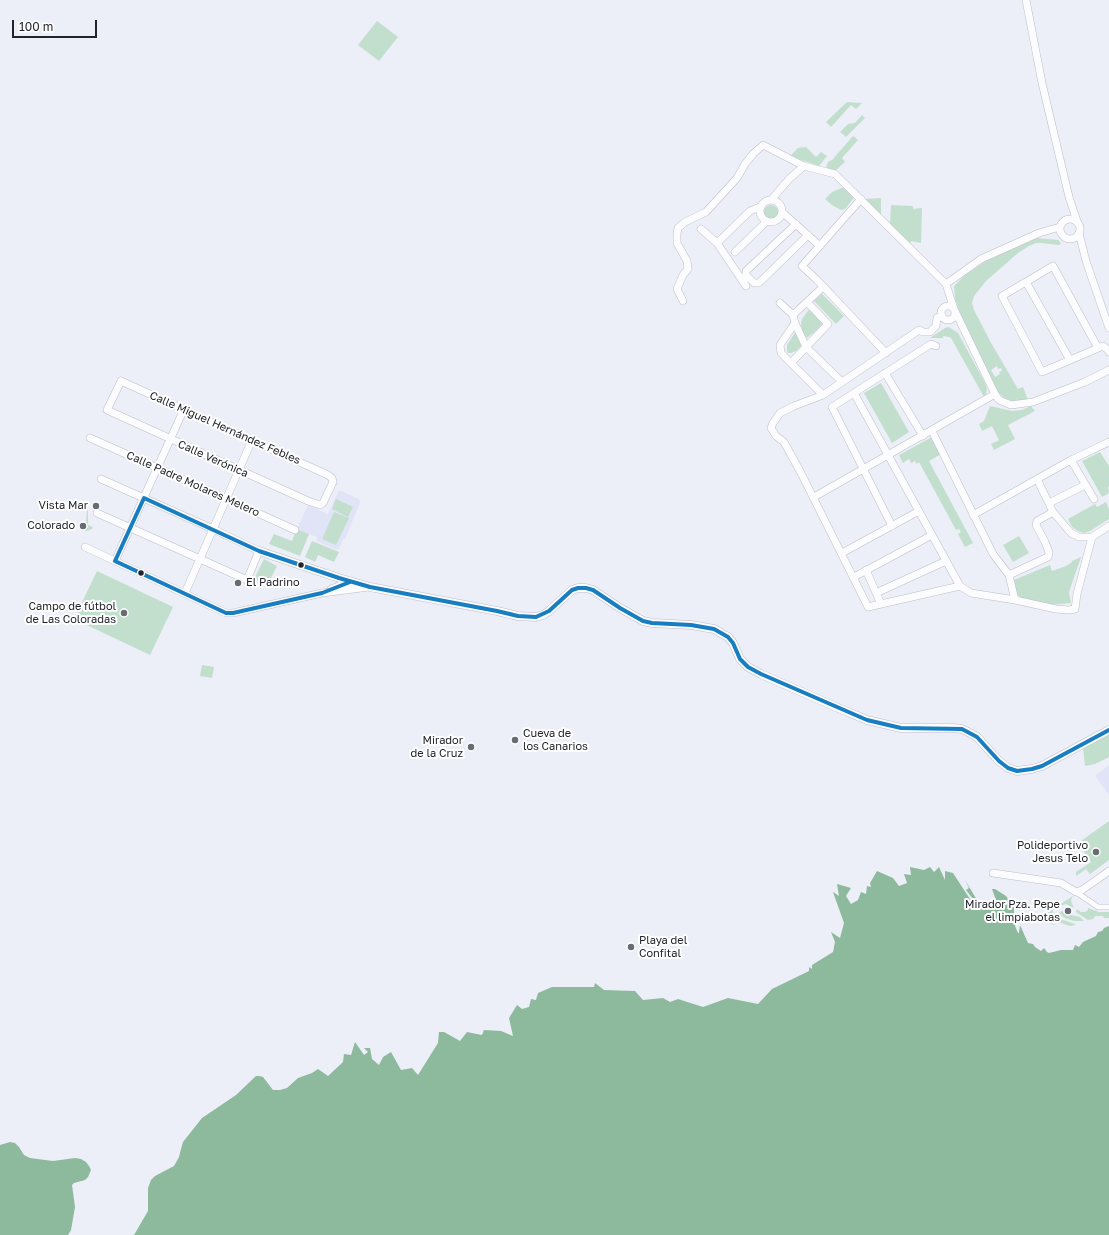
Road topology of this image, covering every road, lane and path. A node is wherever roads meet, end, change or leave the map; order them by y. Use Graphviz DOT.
graph roads {
  1 [pos="1026,0"];
  2 [pos="804,166"];
  3 [pos="1070,197"];
  4 [pos="861,199"];
  5 [pos="771,200"];
  6 [pos="760,207"];
  7 [pos="782,212"];
  8 [pos="1067,219"];
  9 [pos="1077,221"];
  10 [pos="766,222"];
  11 [pos="796,224"];
  12 [pos="1060,227"];
  13 [pos="702,229"];
  14 [pos="1039,233"];
  15 [pos="1079,233"];
  16 [pos="808,235"];
  17 [pos="1067,237"];
  18 [pos="717,243"];
  19 [pos="820,246"];
  20 [pos="735,252"];
  21 [pos="1084,252"];
  22 [pos="1026,282"];
  23 [pos="947,285"];
  24 [pos="746,286"];
  25 [pos="823,287"];
  26 [pos="684,301"];
  27 [pos="807,302"];
  28 [pos="780,303"];
  29 [pos="944,307"];
  30 [pos="954,310"];
  31 [pos="794,315"];
  32 [pos="942,315"];
  33 [pos="950,319"];
  34 [pos="795,323"];
  35 [pos="1109,328"];
  36 [pos="963,330"];
  37 [pos="936,346"];
  38 [pos="806,347"];
  39 [pos="1098,348"];
  40 [pos="1109,352"];
  41 [pos="886,353"];
  42 [pos="1070,360"];
  43 [pos="791,362"];
  44 [pos="1109,370"];
  45 [pos="885,373"];
  46 [pos="842,382"];
  47 [pos="854,393"];
  48 [pos="996,394"];
  49 [pos="823,395"];
  50 [pos="184,409"];
  51 [pos="107,410"];
  52 [pos="932,430"];
  53 [pos="923,436"];
  54 [pos="90,438"];
  55 [pos="170,440"];
  56 [pos="252,440"];
  57 [pos="1109,442"];
  58 [pos="888,456"];
  59 [pos="1072,460"];
  60 [pos="157,468"];
  61 [pos="239,470"];
  62 [pos="864,470"];
  63 [pos="101,479"];
  64 [pos="1037,479"];
  65 [pos="1085,484"];
  66 [pos="814,497"];
  67 [pos="144,498"];
  68 [pos="226,499"];
  69 [pos="1094,499"];
  70 [pos="1049,503"];
  71 [pos="320,506"];
  72 [pos="919,511"];
  73 [pos="1054,512"];
  74 [pos="97,513"];
  75 [pos="973,514"];
  76 [pos="892,526"];
  77 [pos="1109,526"];
  78 [pos="130,527"];
  79 [pos="213,529"];
  80 [pos="295,530"];
  81 [pos="932,535"];
  82 [pos="1092,537"];
  83 [pos="85,547"];
  84 [pos="259,551"];
  85 [pos="842,553"];
  86 [pos="200,559"];
  87 [pos="115,561"];
  88 [pos="946,561"];
  89 [pos="866,570"];
  90 [pos="1009,575"];
  91 [pos="854,577"];
  92 [pos="340,582"];
  93 [pos="960,586"];
  94 [pos="370,587"];
  95 [pos="185,593"];
  96 [pos="322,593"];
  97 [pos="876,593"];
  98 [pos="1015,600"];
  99 [pos="881,604"];
  100 [pos="1109,730"];
  101 [pos="1109,871"];
  102 [pos="993,873"];
  103 [pos="1076,892"];
  104 [pos="1109,907"];
  1 -- 3 [label="street"];
  2 -- 4 [label="street"];
  2 -- 5 [label="street"];
  2 -- 26 [label="street"];
  3 -- 8 [label="street"];
  3 -- 9 [label="street"];
  4 -- 19 [label="street"];
  4 -- 23 [label="street"];
  5 -- 6 [label="street"];
  5 -- 7 [label="street"];
  6 -- 10 [label="street"];
  6 -- 18 [label="street"];
  7 -- 10 [label="street"];
  7 -- 11 [label="street"];
  8 -- 9 [label="street"];
  8 -- 12 [label="street"];
  9 -- 15 [label="street"];
  10 -- 20 [label="street"];
  11 -- 16 [label="street"];
  11 -- 16 [label="street"];
  12 -- 14 [label="street"];
  12 -- 17 [label="street"];
  13 -- 18 [label="street"];
  14 -- 17 [label="street"];
  14 -- 23 [label="street"];
  15 -- 17 [label="street"];
  15 -- 21 [label="street"];
  16 -- 19 [label="street"];
  17 -- 21 [label="street"];
  18 -- 24 [label="street"];
  19 -- 25 [label="street"];
  21 -- 35 [label="street"];
  22 -- 39 [label="street"];
  22 -- 42 [label="street"];
  22 -- 42 [label="street"];
  23 -- 29 [label="street"];
  23 -- 30 [label="street"];
  25 -- 27 [label="street"];
  25 -- 41 [label="street"];
  27 -- 31 [label="street"];
  27 -- 38 [label="street"];
  28 -- 31 [label="street"];
  29 -- 30 [label="street"];
  29 -- 32 [label="street"];
  30 -- 33 [label="street"];
  30 -- 36 [label="street"];
  31 -- 34 [label="street"];
  32 -- 33 [label="street"];
  32 -- 41 [label="street"];
  33 -- 36 [label="street"];
  34 -- 38 [label="street"];
  34 -- 43 [label="street"];
  36 -- 48 [label="street"];
  37 -- 45 [label="street"];
  38 -- 43 [label="street"];
  38 -- 46 [label="street"];
  39 -- 40 [label="street"];
  39 -- 42 [label="street"];
  41 -- 46 [label="street"];
  43 -- 49 [label="street"];
  44 -- 48 [label="street"];
  45 -- 47 [label="street"];
  45 -- 53 [label="street"];
  46 -- 49 [label="street"];
  47 -- 58 [label="street"];
  47 -- 62 [label="street"];
  48 -- 52 [label="street"];
  49 -- 66 [label="street"];
  50 -- 51 [label="street, Calle Miguel Hernández Febles"];
  50 -- 55 [label="street"];
  50 -- 56 [label="street, Calle Miguel Hernández Febles"];
  51 -- 55 [label="street, Calle Verónica"];
  52 -- 53 [label="street"];
  52 -- 75 [label="street"];
  53 -- 58 [label="street"];
  54 -- 60 [label="street, Calle Padre Molares Melero"];
  55 -- 60 [label="street"];
  55 -- 61 [label="street, Calle Verónica"];
  56 -- 61 [label="street"];
  56 -- 71 [label="street, Calle Miguel Hernández Febles"];
  57 -- 59 [label="street"];
  58 -- 62 [label="street"];
  58 -- 72 [label="street"];
  59 -- 64 [label="street"];
  59 -- 65 [label="street"];
  60 -- 67 [label="street"];
  60 -- 68 [label="street, Calle Padre Molares Melero"];
  61 -- 68 [label="street"];
  61 -- 71 [label="street, Calle Verónica"];
  62 -- 66 [label="street"];
  62 -- 76 [label="street"];
  63 -- 67 [label="street"];
  64 -- 70 [label="street"];
  64 -- 75 [label="street"];
  65 -- 69 [label="street"];
  65 -- 70 [label="street"];
  66 -- 85 [label="street"];
  67 -- 78 [label="street"];
  67 -- 79 [label="street"];
  68 -- 79 [label="street"];
  68 -- 80 [label="street, Calle Padre Molares Melero"];
  70 -- 73 [label="street"];
  72 -- 76 [label="street"];
  72 -- 81 [label="street"];
  73 -- 82 [label="street"];
  73 -- 90 [label="street"];
  74 -- 78 [label="street"];
  75 -- 90 [label="street"];
  76 -- 85 [label="street"];
  77 -- 82 [label="street"];
  78 -- 86 [label="street"];
  78 -- 87 [label="street"];
  79 -- 84 [label="street"];
  79 -- 86 [label="street"];
  81 -- 88 [label="street"];
  81 -- 89 [label="street"];
  82 -- 98 [label="street"];
  83 -- 87 [label="street"];
  84 -- 86 [label="street"];
  84 -- 92 [label="street"];
  85 -- 91 [label="street"];
  86 -- 95 [label="street"];
  87 -- 95 [label="street"];
  88 -- 93 [label="street"];
  88 -- 97 [label="street"];
  89 -- 91 [label="street"];
  89 -- 97 [label="street"];
  90 -- 98 [label="street"];
  91 -- 99 [label="street"];
  92 -- 94 [label="street"];
  92 -- 96 [label="street"];
  93 -- 98 [label="street"];
  93 -- 99 [label="street"];
  94 -- 96 [label="street"];
  94 -- 100 [label="street"];
  95 -- 96 [label="street"];
  97 -- 99 [label="street"];
  101 -- 103 [label="street"];
  102 -- 103 [label="street"];
  103 -- 104 [label="street"];
}
